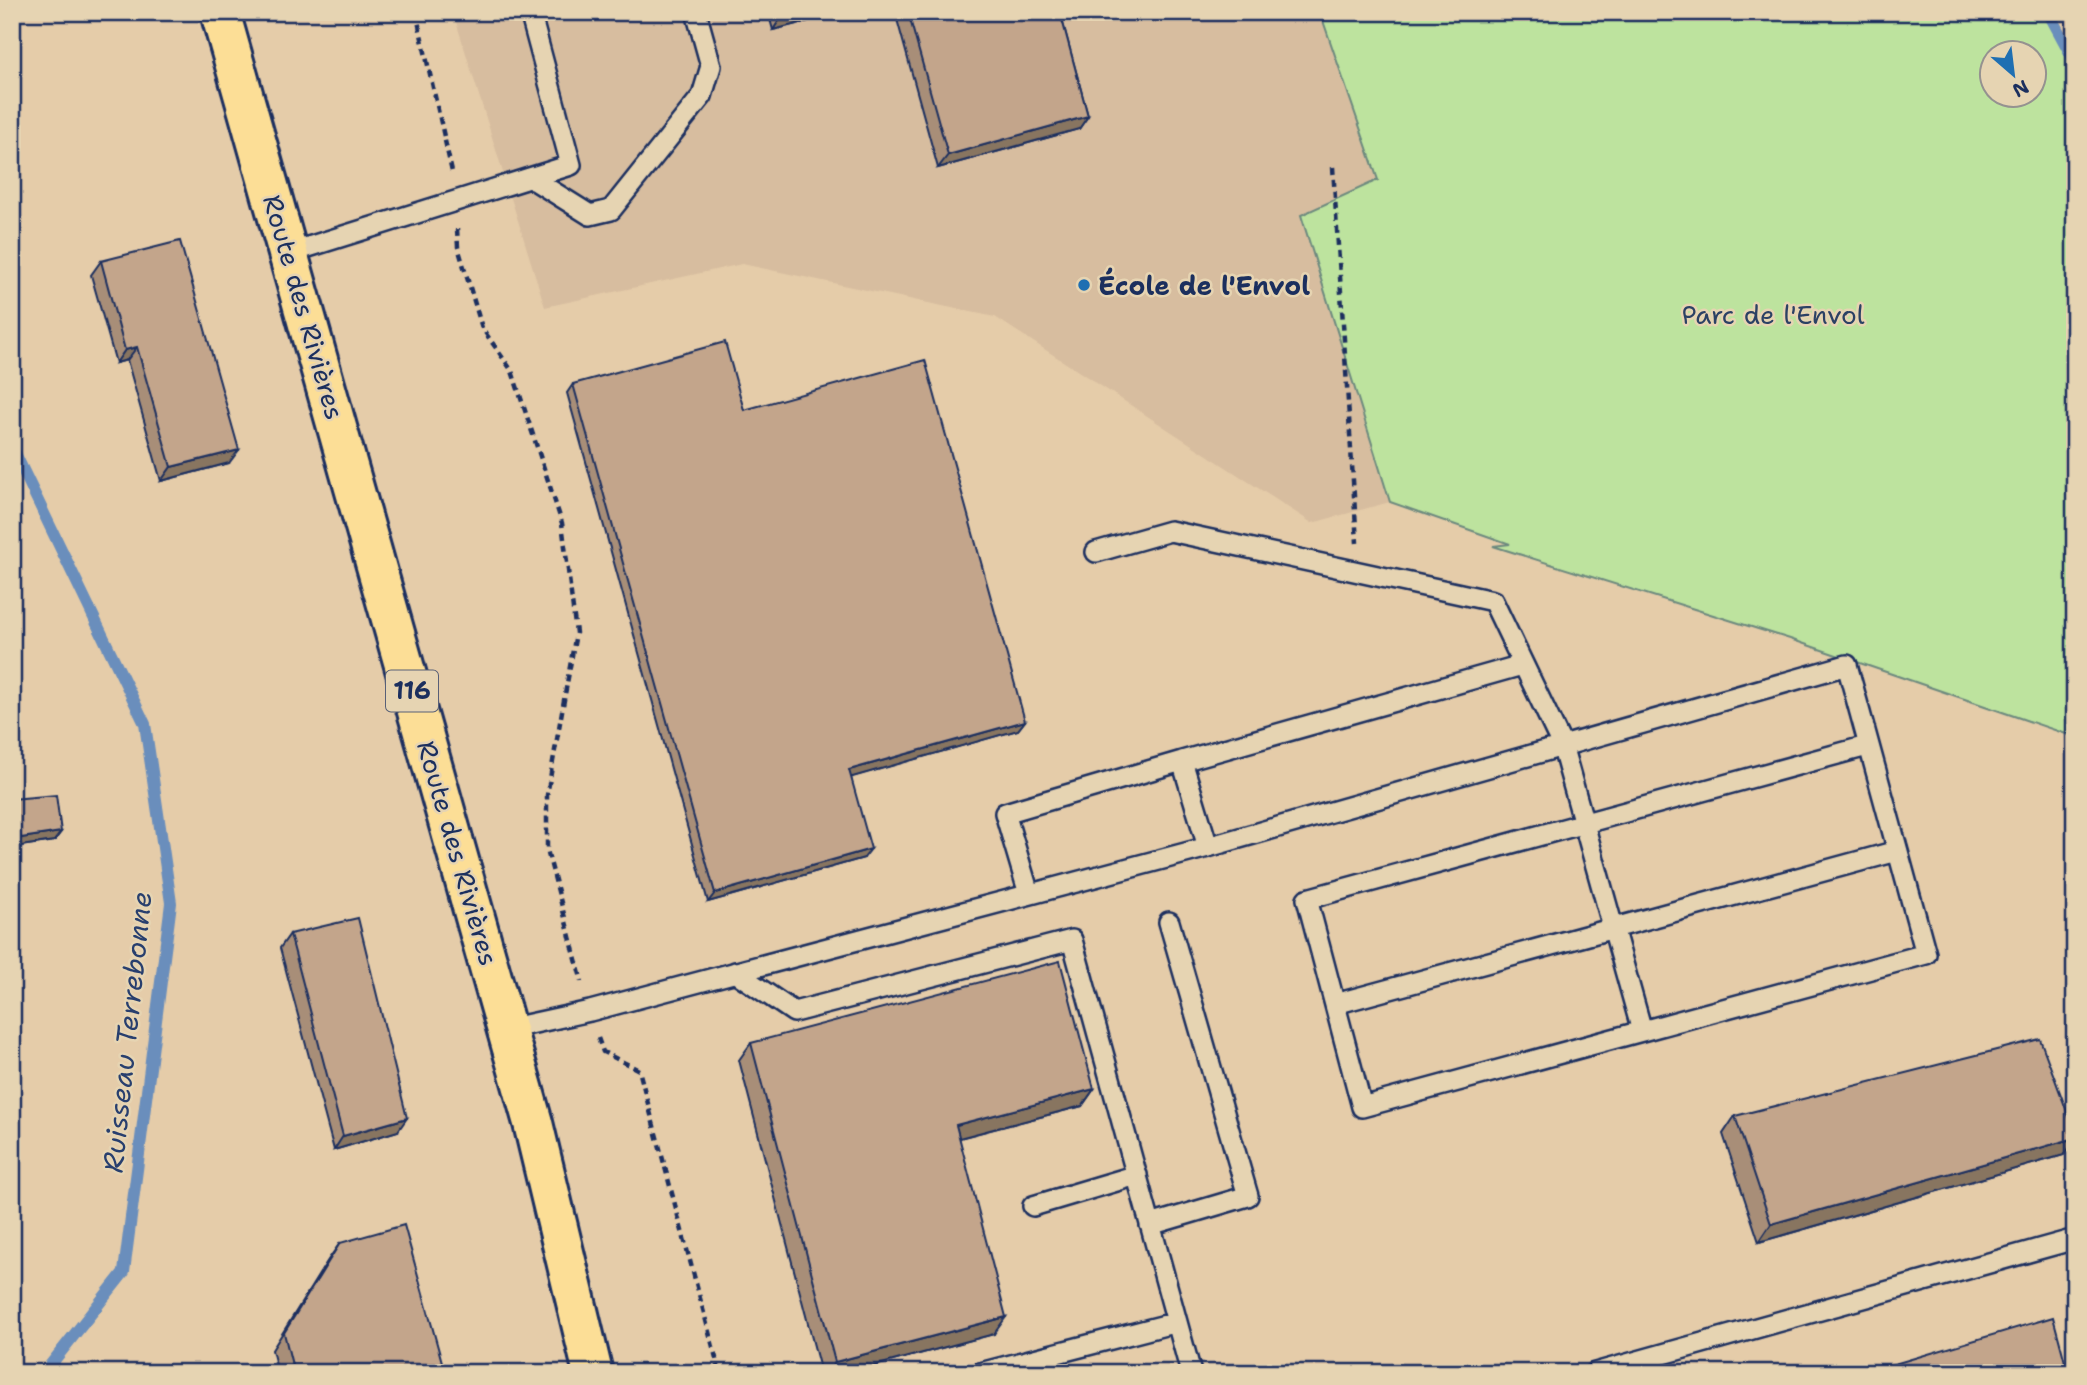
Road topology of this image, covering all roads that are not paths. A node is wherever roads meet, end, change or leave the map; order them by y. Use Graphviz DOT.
graph roads {
  1 [pos="220,12"];
  2 [pos="530,12"];
  3 [pos="696,12"];
  4 [pos="531,178"];
  5 [pos="289,253"];
  6 [pos="1096,552"];
  7 [pos="1522,666"];
  8 [pos="1562,745"];
  9 [pos="1867,746"];
  10 [pos="1182,761"];
  11 [pos="1583,823"];
  12 [pos="1208,847"];
  13 [pos="1897,851"];
  14 [pos="1029,894"];
  15 [pos="1169,922"];
  16 [pos="1611,929"];
  17 [pos="735,972"];
  18 [pos="1335,1004"];
  19 [pos="507,1029"];
  20 [pos="1642,1031"];
  21 [pos="1137,1175"];
  22 [pos="1033,1206"];
  23 [pos="1150,1225"];
  24 [pos="2075,1239"];
  25 [pos="1177,1322"];
  26 [pos="593,1373"];
  27 [pos="980,1373"];
  28 [pos="1191,1373"];
  29 [pos="1595,1373"];
  1 -- 5 [label="main road, Route des Rivières / 116"];
  2 -- 4 [label="lane"];
  3 -- 4 [label="lane"];
  4 -- 5 [label="lane"];
  5 -- 19 [label="main road, Route des Rivières / 116"];
  6 -- 7 [label="lane"];
  7 -- 8 [label="lane"];
  7 -- 10 [label="lane"];
  8 -- 9 [label="lane"];
  8 -- 11 [label="lane"];
  8 -- 12 [label="lane"];
  9 -- 11 [label="lane"];
  9 -- 13 [label="lane"];
  10 -- 12 [label="lane"];
  10 -- 14 [label="lane"];
  11 -- 16 [label="lane"];
  11 -- 18 [label="lane"];
  12 -- 14 [label="lane"];
  13 -- 16 [label="lane"];
  13 -- 20 [label="lane"];
  14 -- 17 [label="lane"];
  15 -- 23 [label="lane"];
  16 -- 18 [label="lane"];
  16 -- 20 [label="lane"];
  17 -- 19 [label="lane"];
  17 -- 21 [label="lane"];
  18 -- 20 [label="lane"];
  19 -- 26 [label="main road, Route des Rivières / 116"];
  21 -- 22 [label="lane"];
  21 -- 23 [label="lane"];
  23 -- 25 [label="lane"];
  24 -- 29 [label="lane"];
  25 -- 27 [label="lane"];
  25 -- 28 [label="lane"];
}
